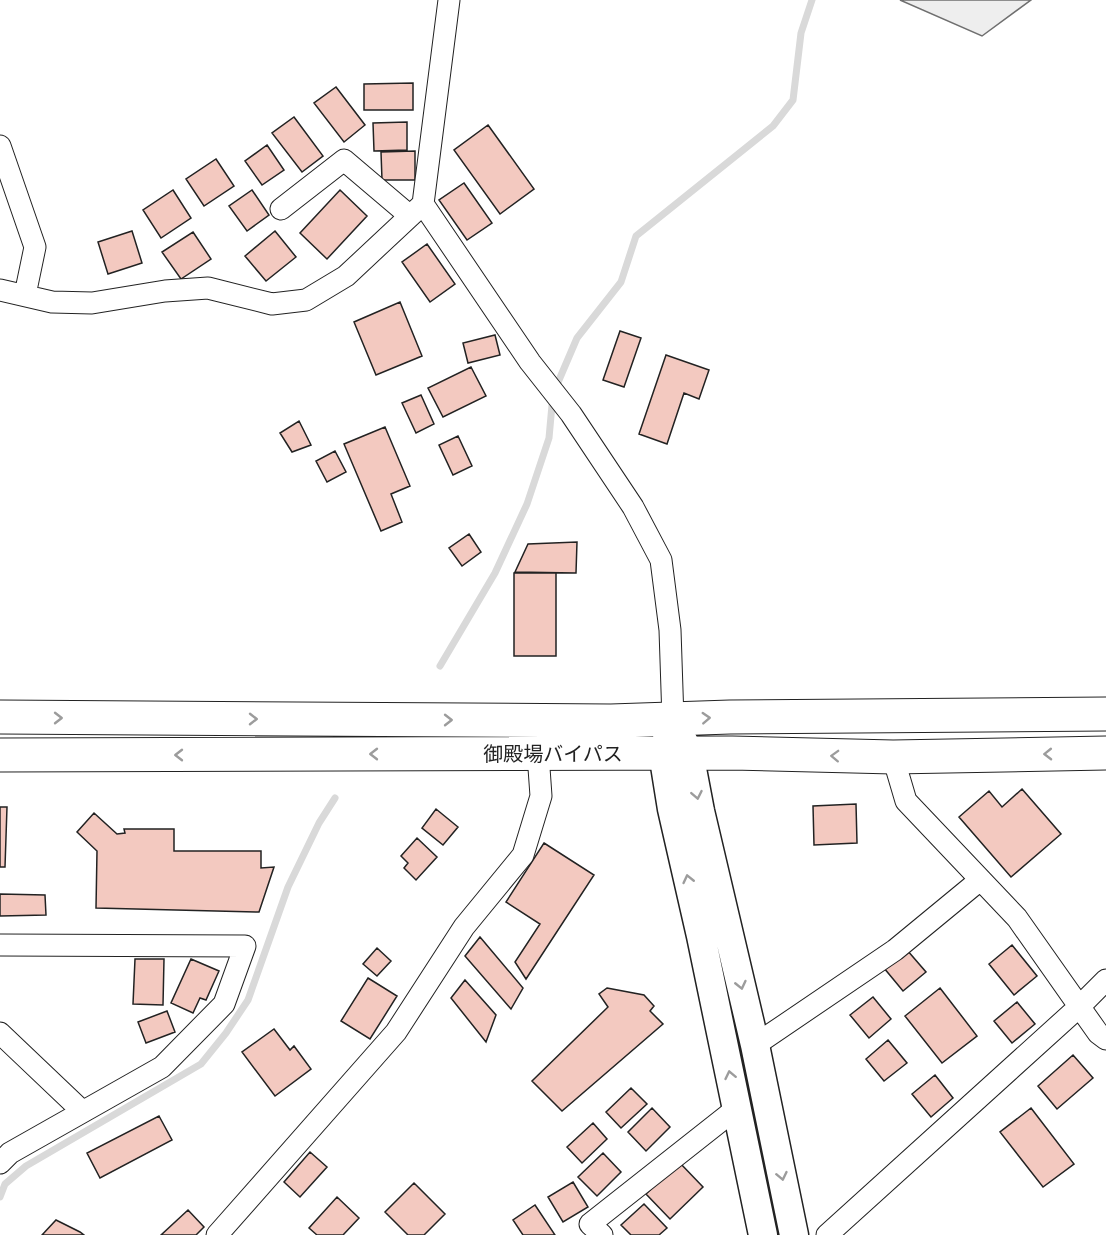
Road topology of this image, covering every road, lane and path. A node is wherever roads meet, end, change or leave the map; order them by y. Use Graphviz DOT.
graph roads {
  1 [pos="449,0"];
  2 [pos="0,146"];
  3 [pos="280,209"];
  4 [pos="417,210"];
  5 [pos="0,290"];
  6 [pos="25,295"];
  7 [pos="1106,714"];
  8 [pos="0,717"];
  9 [pos="673,720"];
  10 [pos="676,753"];
  11 [pos="1106,753"];
  12 [pos="538,754"];
  13 [pos="0,755"];
  14 [pos="893,757"];
  15 [pos="981,880"];
  16 [pos="0,945"];
  17 [pos="1106,980"];
  18 [pos="1080,1006"];
  19 [pos="0,1034"];
  20 [pos="1106,1039"];
  21 [pos="755,1045"];
  22 [pos="736,1108"];
  23 [pos="82,1111"];
  24 [pos="0,1163"];
  25 [pos="217,1235"];
  26 [pos="602,1235"];
  27 [pos="763,1235"];
  28 [pos="794,1235"];
  29 [pos="826,1235"];
  1 -- 4 [label="street"];
  2 -- 6 [label="street"];
  3 -- 4 [label="street"];
  4 -- 6 [label="street"];
  4 -- 9 [label="street"];
  5 -- 6 [label="street"];
  9 -- 7 [label="highway, 御殿場バイパス, one-way"];
  8 -- 9 [label="highway, 御殿場バイパス, one-way"];
  9 -- 10 [label="street"];
  10 -- 12 [label="highway, 御殿場バイパス"];
  14 -- 10 [label="highway, 御殿場バイパス, one-way"];
  10 -- 21 [label="street, one-way"];
  22 -- 10 [label="street, one-way"];
  11 -- 14 [label="highway, 御殿場バイパス, one-way"];
  12 -- 13 [label="highway, 御殿場バイパス, one-way"];
  12 -- 25 [label="street"];
  14 -- 15 [label="street"];
  15 -- 18 [label="street"];
  15 -- 21 [label="street"];
  16 -- 23 [label="street"];
  17 -- 18 [label="street"];
  18 -- 20 [label="street"];
  18 -- 29 [label="street"];
  19 -- 23 [label="street"];
  21 -- 28 [label="street, one-way"];
  22 -- 26 [label="street"];
  22 -- 27 [label="street"];
  23 -- 24 [label="street"];
}
